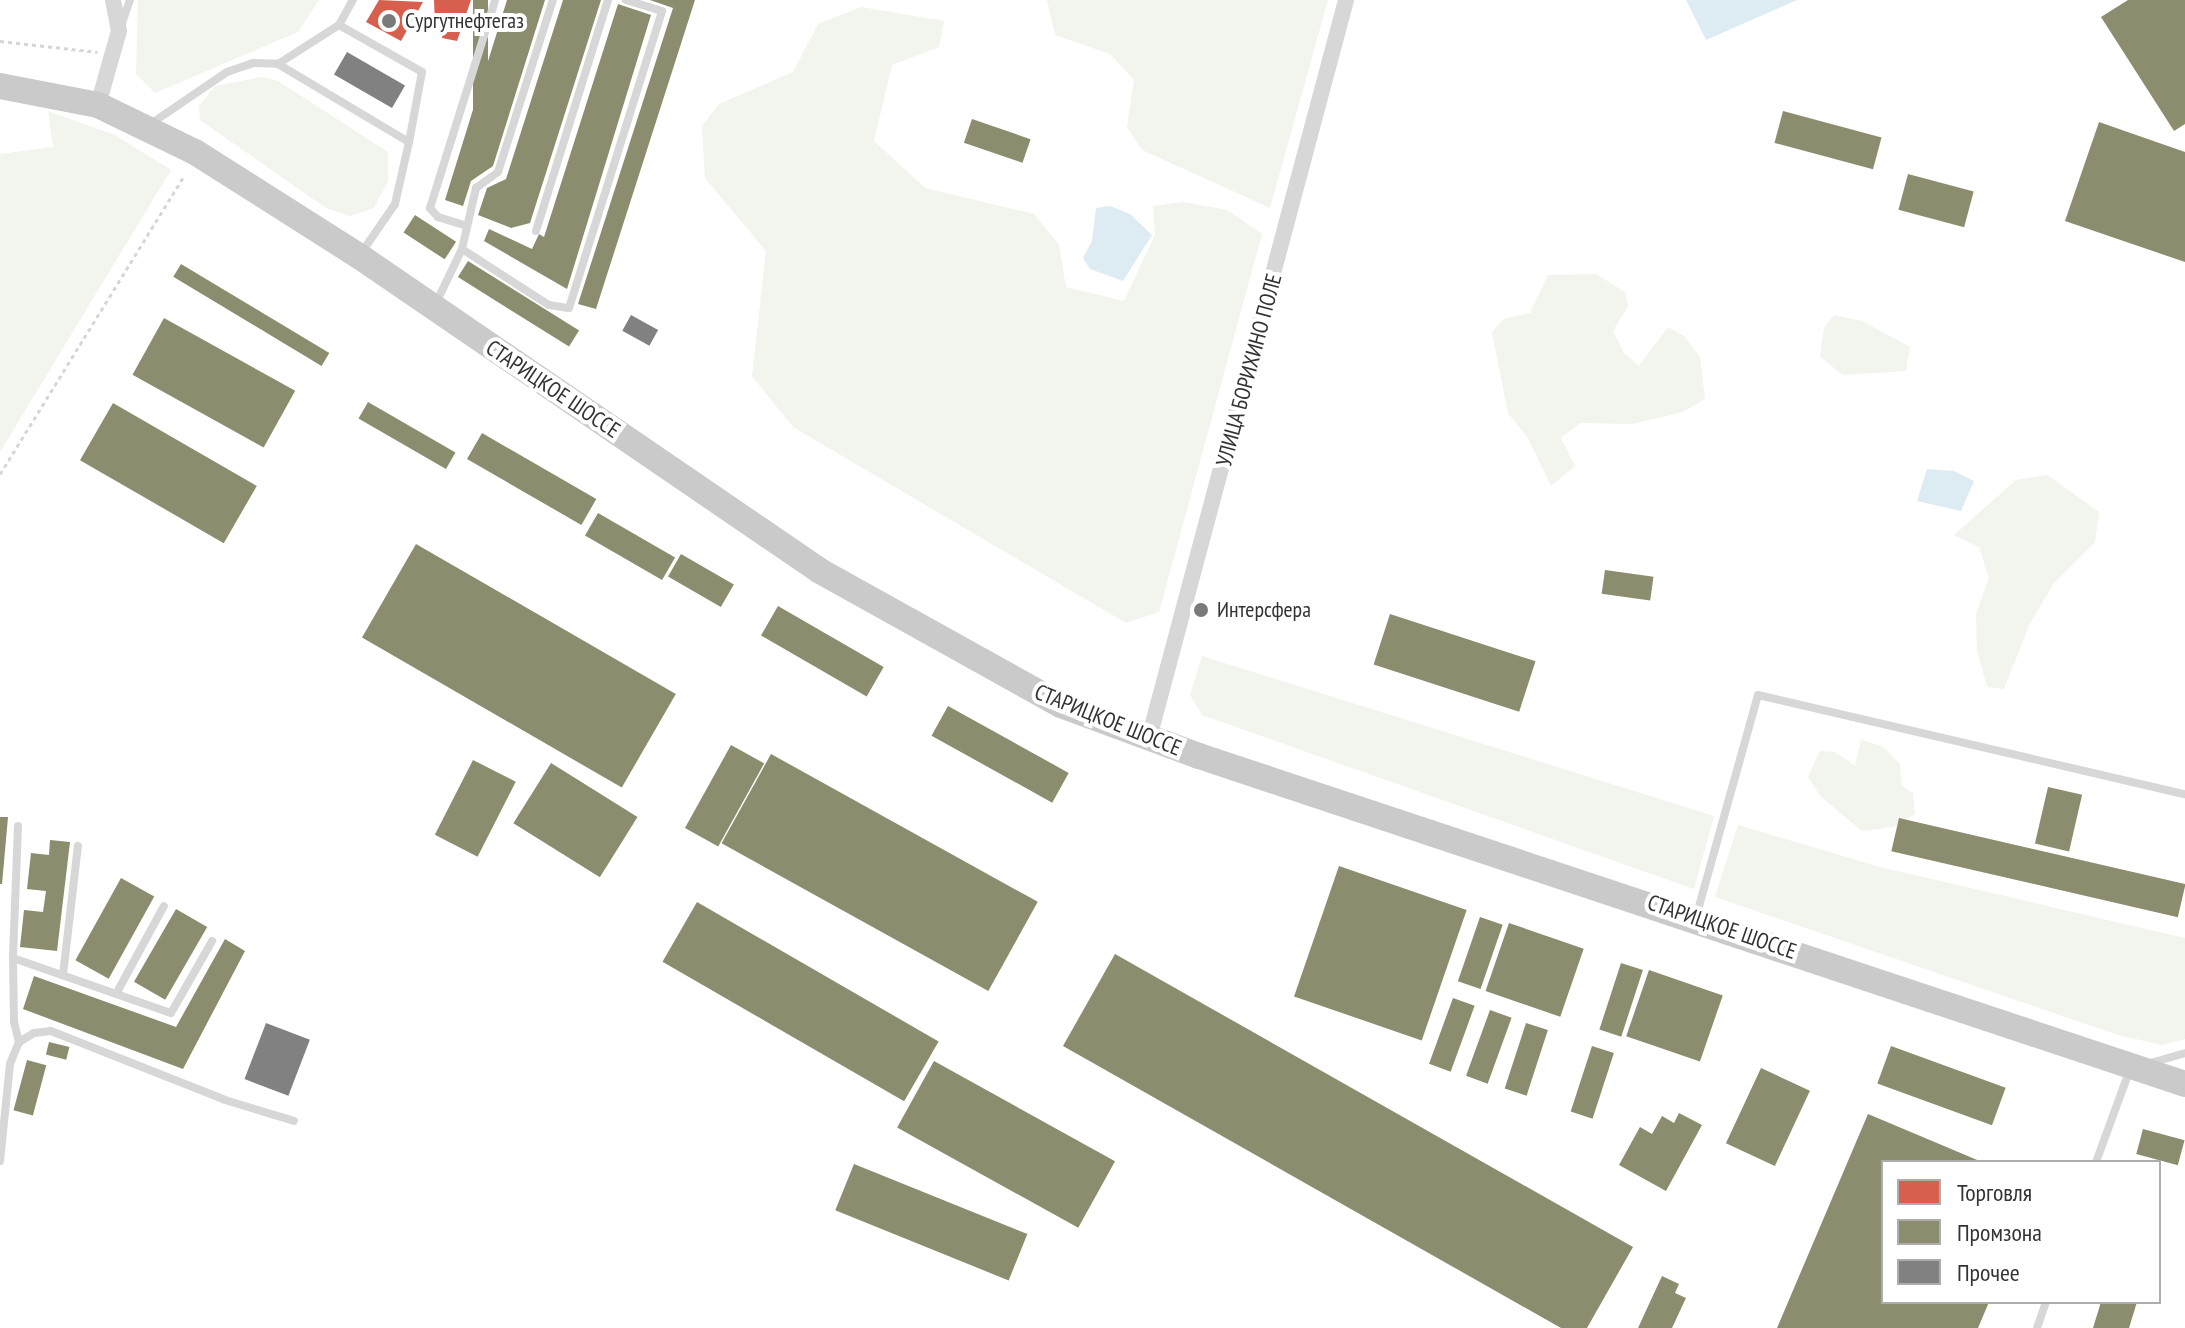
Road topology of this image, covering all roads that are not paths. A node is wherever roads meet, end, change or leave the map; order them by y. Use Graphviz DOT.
graph roads {
  1 [pos="113,0"];
  2 [pos="130,0"];
  3 [pos="353,0"];
  4 [pos="495,0"];
  5 [pos="553,0"];
  6 [pos="608,0"];
  7 [pos="626,0"];
  8 [pos="1346,0"];
  9 [pos="339,25"];
  10 [pos="119,31"];
  11 [pos="278,64"];
  12 [pos="0,86"];
  13 [pos="98,105"];
  14 [pos="148,126"];
  15 [pos="409,142"];
  16 [pos="464,225"];
  17 [pos="536,231"];
  18 [pos="462,249"];
  19 [pos="359,256"];
  20 [pos="434,307"];
  21 [pos="1149,738"];
  22 [pos="2185,794"];
  23 [pos="18,826"];
  24 [pos="78,846"];
  25 [pos="164,906"];
  26 [pos="1696,917"];
  27 [pos="212,941"];
  28 [pos="13,958"];
  29 [pos="63,975"];
  30 [pos="116,994"];
  31 [pos="19,1042"];
  32 [pos="2185,1053"];
  33 [pos="2130,1069"];
  34 [pos="2185,1084"];
  35 [pos="294,1121"];
  36 [pos="2097,1160"];
  37 [pos="0,1161"];
  38 [pos="2045,1304"];
  39 [pos="2037,1328"];
  1 -- 10 [label="street"];
  2 -- 10 [label="lane"];
  3 -- 9 [label="lane"];
  4 -- 16 [label="lane"];
  5 -- 16 [label="lane"];
  6 -- 17 [label="lane"];
  7 -- 18 [label="lane"];
  8 -- 21 [label="street, УЛИЦА БОРИХИНО ПОЛЕ"];
  9 -- 11 [label="lane"];
  9 -- 15 [label="lane"];
  10 -- 13 [label="street"];
  11 -- 14 [label="lane"];
  11 -- 15 [label="lane"];
  12 -- 13 [label="main road, СТАРИЦКОЕ ШОССЕ"];
  13 -- 14 [label="main road, СТАРИЦКОЕ ШОССЕ"];
  14 -- 19 [label="main road, СТАРИЦКОЕ ШОССЕ"];
  15 -- 19 [label="lane"];
  16 -- 18 [label="lane"];
  18 -- 20 [label="lane"];
  19 -- 20 [label="main road, СТАРИЦКОЕ ШОССЕ"];
  20 -- 21 [label="main road, СТАРИЦКОЕ ШОССЕ"];
  21 -- 26 [label="main road, СТАРИЦКОЕ ШОССЕ"];
  22 -- 26 [label="lane"];
  23 -- 28 [label="lane"];
  24 -- 29 [label="lane"];
  25 -- 30 [label="lane"];
  26 -- 33 [label="main road, СТАРИЦКОЕ ШОССЕ"];
  27 -- 30 [label="lane"];
  28 -- 29 [label="lane"];
  28 -- 31 [label="lane"];
  29 -- 30 [label="lane"];
  31 -- 35 [label="lane"];
  31 -- 37 [label="lane"];
  32 -- 33 [label="lane"];
  33 -- 34 [label="main road, СТАРИЦКОЕ ШОССЕ"];
  33 -- 36 [label="lane"];
  38 -- 39 [label="lane"];
}
